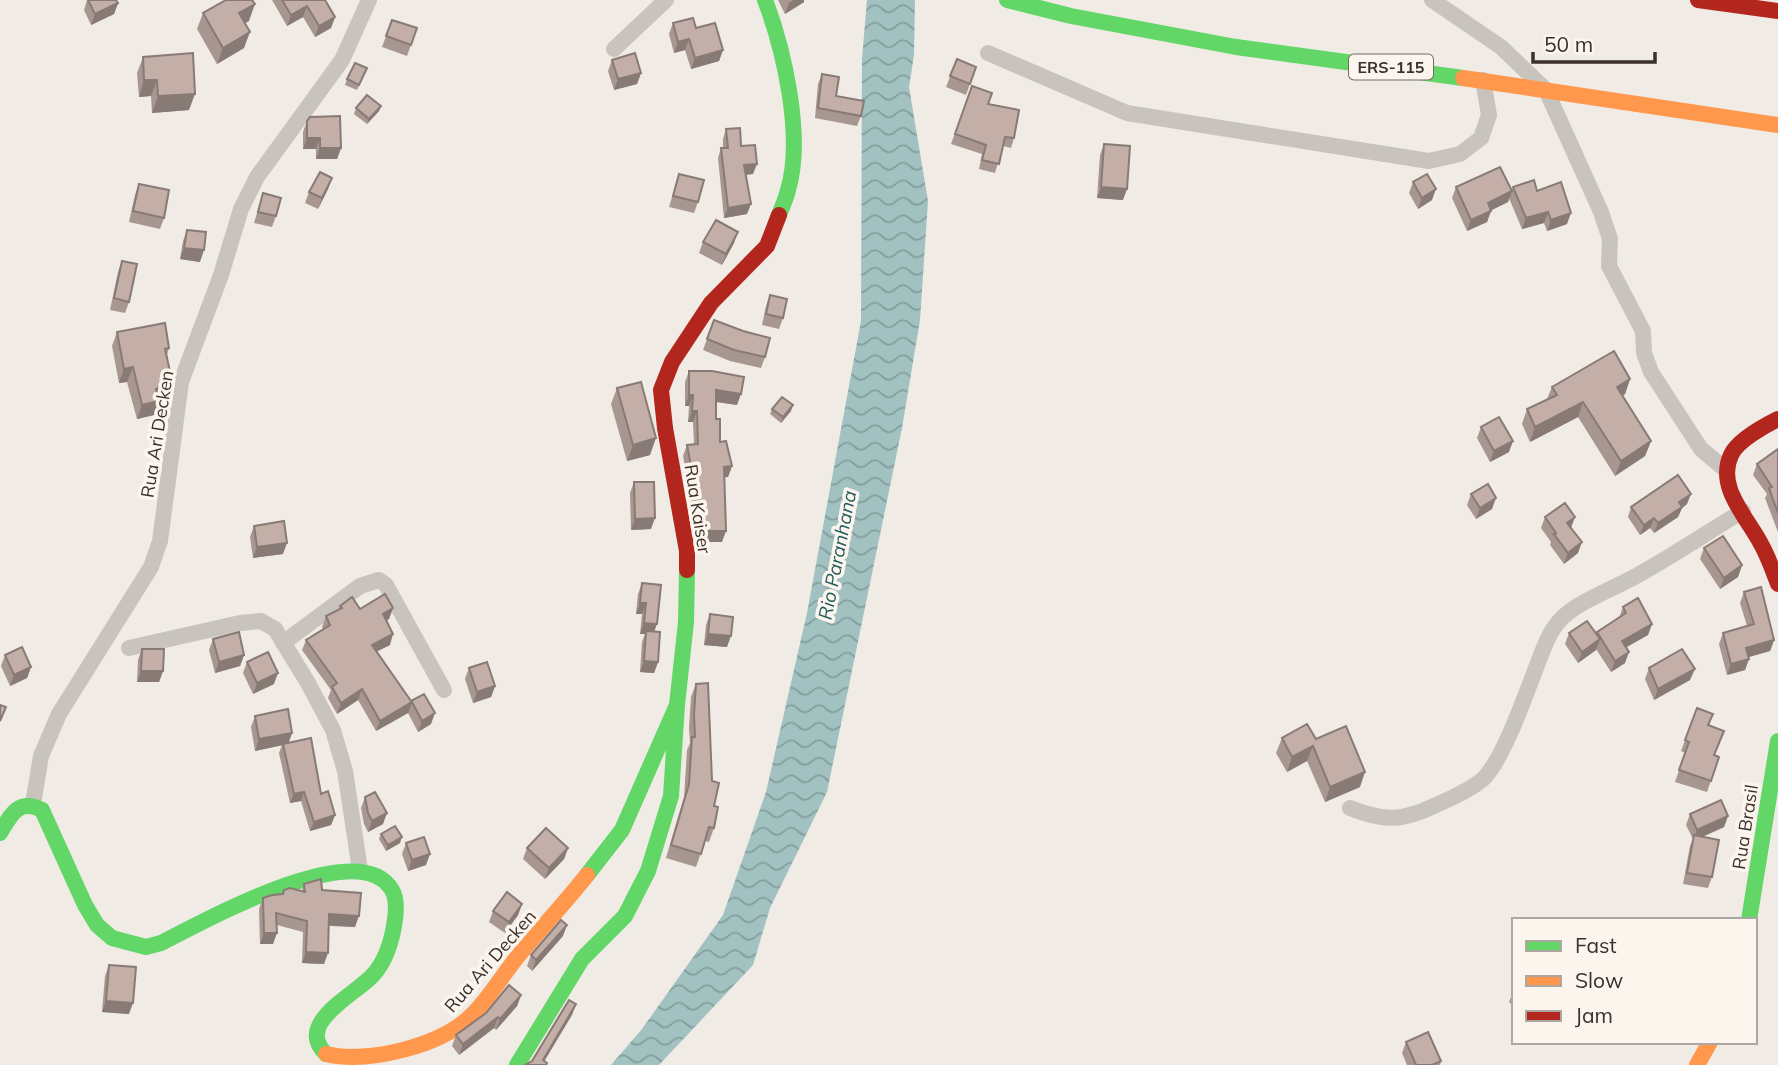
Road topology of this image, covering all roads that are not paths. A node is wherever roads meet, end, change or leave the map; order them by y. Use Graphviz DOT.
graph roads {
  1 [pos="369,0"];
  2 [pos="666,0"];
  3 [pos="765,0"];
  4 [pos="1007,0"];
  5 [pos="1432,0"];
  6 [pos="1698,0"];
  7 [pos="1778,11"];
  8 [pos="614,49"];
  9 [pos="988,52"];
  10 [pos="1483,80"];
  11 [pos="1546,90"];
  12 [pos="1778,125"];
  13 [pos="1778,419"];
  14 [pos="1726,470"];
  15 [pos="1743,511"];
  16 [pos="1778,584"];
  17 [pos="283,643"];
  18 [pos="129,648"];
  19 [pos="444,690"];
  20 [pos="677,705"];
  21 [pos="1778,741"];
  22 [pos="33,804"];
  23 [pos="1350,808"];
  24 [pos="0,833"];
  25 [pos="360,870"];
  26 [pos="1749,918"];
  27 [pos="1709,1044"];
  28 [pos="517,1065"];
  29 [pos="1698,1065"];
  1 -- 22 [label="street, Rua Ari Decken"];
  2 -- 8 [label="street"];
  3 -- 20 [label="street, Rua Kaiser"];
  4 -- 10 [label="street, ERS-115"];
  5 -- 11 [label="street"];
  6 -- 7 [label="street"];
  9 -- 10 [label="street"];
  10 -- 11 [label="street, ERS-115"];
  11 -- 12 [label="street, ERS-115"];
  11 -- 14 [label="street"];
  13 -- 14 [label="street"];
  14 -- 15 [label="street"];
  15 -- 16 [label="street"];
  15 -- 23 [label="street"];
  17 -- 18 [label="street"];
  17 -- 19 [label="street"];
  17 -- 25 [label="street"];
  20 -- 25 [label="street, Rua Ari Decken"];
  20 -- 28 [label="street, Rua Kaiser"];
  21 -- 26 [label="street, Rua Brasil"];
  22 -- 24 [label="street"];
  22 -- 25 [label="street"];
  27 -- 29 [label="street"];
}
